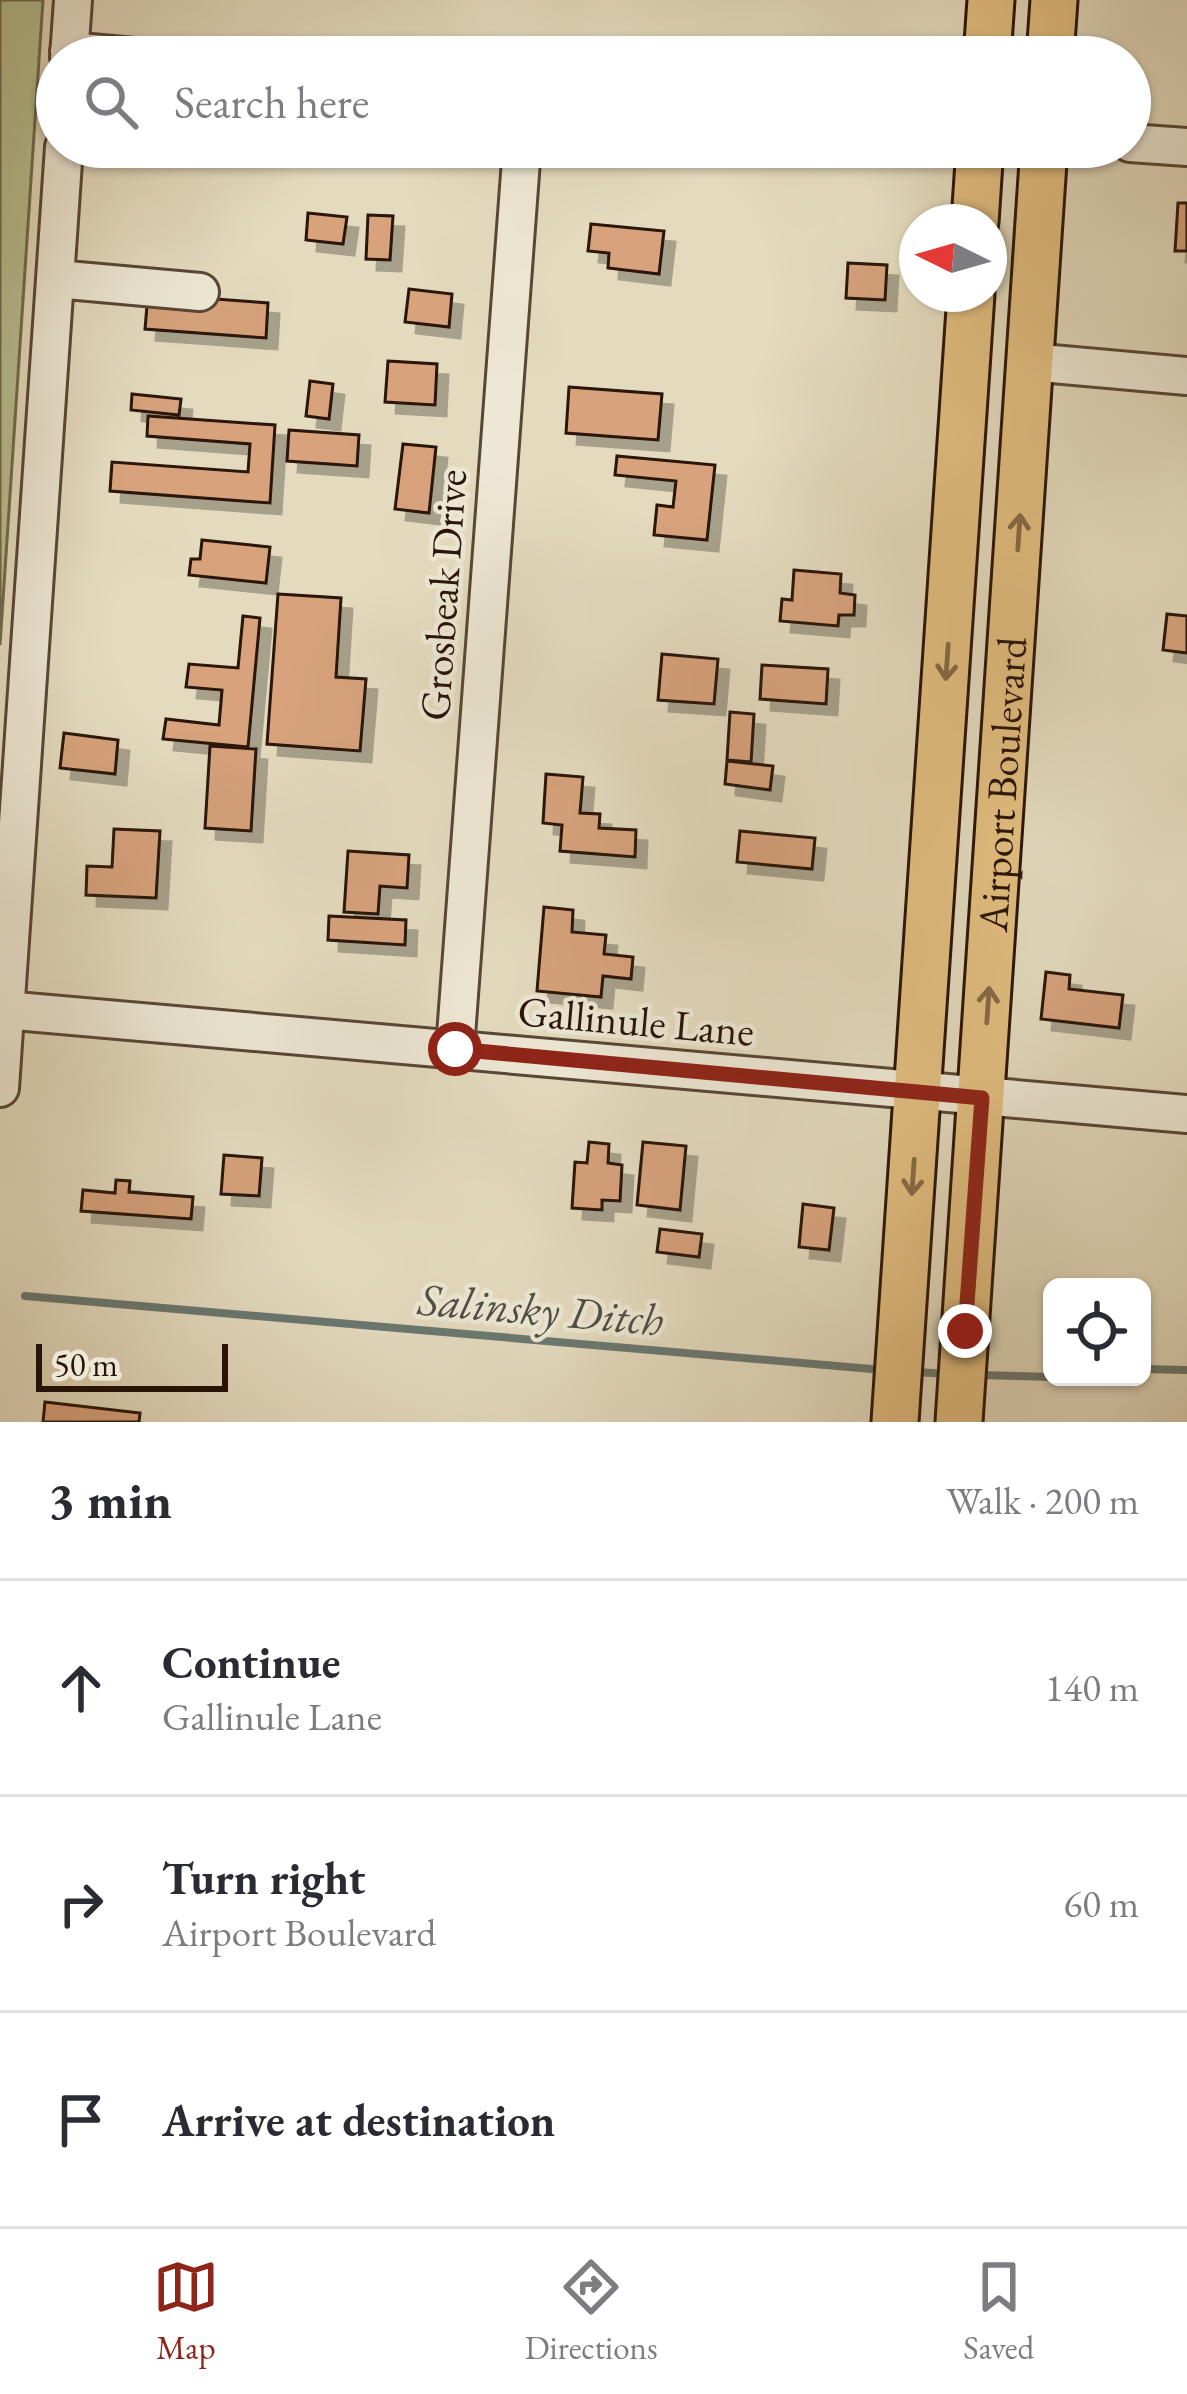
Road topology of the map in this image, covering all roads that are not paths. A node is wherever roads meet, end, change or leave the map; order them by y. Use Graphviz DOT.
graph roads {
  1 [pos="74,0"];
  2 [pos="991,0"];
  3 [pos="1054,0"];
  4 [pos="71,36"];
  5 [pos="988,36"];
  6 [pos="1051,36"];
  7 [pos="1151,144"];
  8 [pos="1187,147"];
  9 [pos="63,168"];
  10 [pos="520,168"];
  11 [pos="979,168"];
  12 [pos="1043,168"];
  13 [pos="976,204"];
  14 [pos="56,279"];
  15 [pos="200,292"];
  16 [pos="969,312"];
  17 [pos="1030,362"];
  18 [pos="1187,376"];
  19 [pos="950,604"];
  20 [pos="1014,608"];
  21 [pos="4,1010"];
  22 [pos="455,1049"];
  23 [pos="0,1088"];
  24 [pos="919,1094"];
  25 [pos="982,1098"];
  26 [pos="1187,1114"];
  27 [pos="959,1420"];
  28 [pos="895,1421"];
  1 -- 4 [label="street"];
  2 -- 5 [label="main road"];
  3 -- 6 [label="main road"];
  7 -- 8 [label="street"];
  9 -- 14 [label="street"];
  10 -- 22 [label="street, Grosbeak Drive"];
  11 -- 13 [label="main road"];
  12 -- 17 [label="main road, Airport Boulevard"];
  14 -- 15 [label="street"];
  14 -- 21 [label="street"];
  16 -- 19 [label="main road, Airport Boulevard"];
  17 -- 18 [label="street"];
  20 -- 17 [label="main road, Airport Boulevard, one-way"];
  19 -- 20 [label="main road"];
  19 -- 24 [label="main road, Airport Boulevard, one-way"];
  25 -- 20 [label="main road, Airport Boulevard, one-way"];
  21 -- 22 [label="street, Gallinule Lane"];
  21 -- 23 [label="street"];
  22 -- 24 [label="street, Gallinule Lane"];
  24 -- 25 [label="street, Gallinule Lane"];
  24 -- 28 [label="main road, Airport Boulevard, one-way"];
  25 -- 26 [label="street, Gallinule Lane"];
  25 -- 27 [label="main road, Airport Boulevard"];
}
